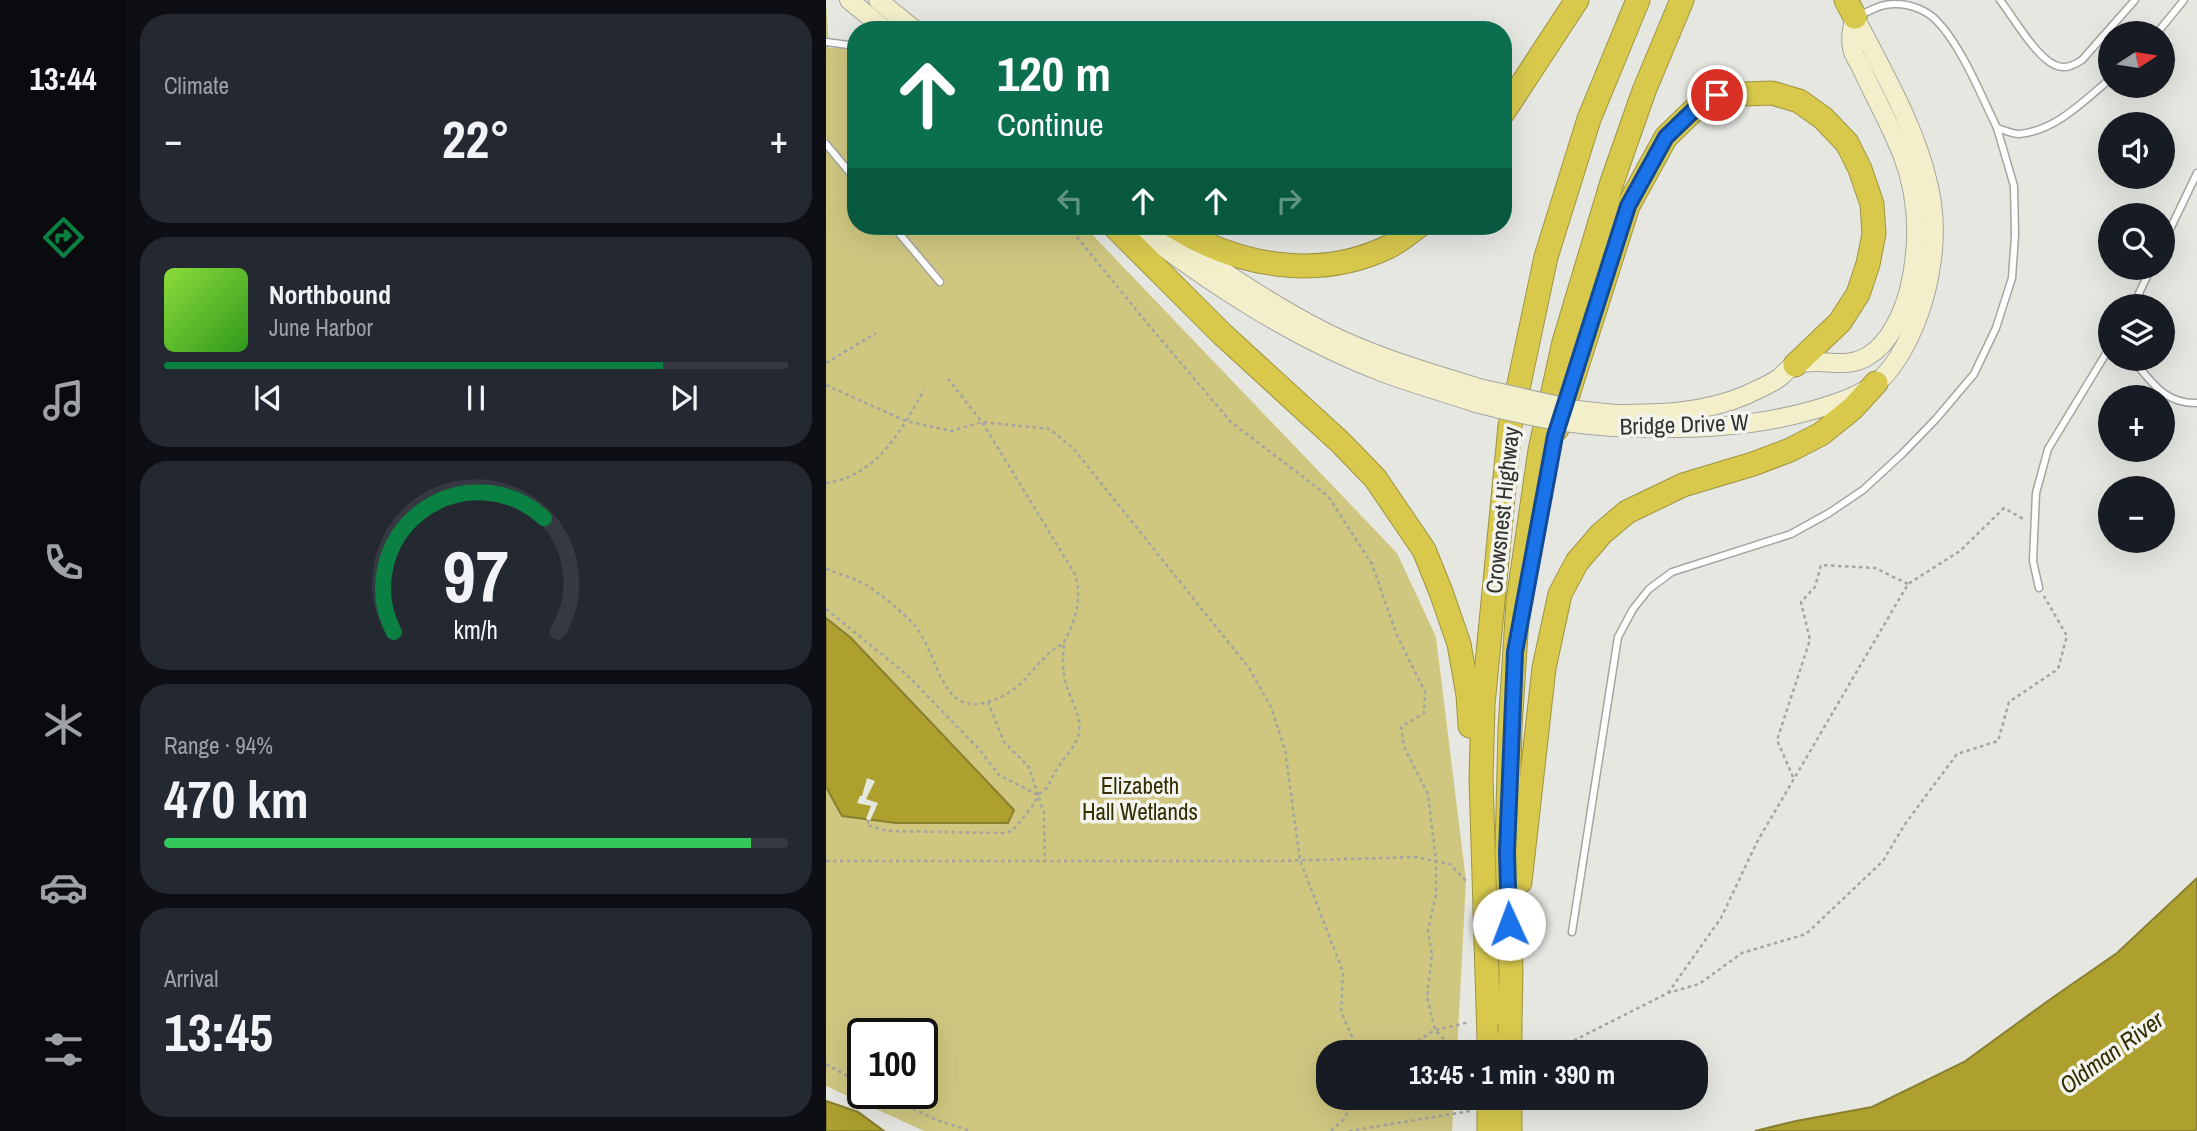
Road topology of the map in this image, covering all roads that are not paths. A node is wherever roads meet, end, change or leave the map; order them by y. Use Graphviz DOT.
graph roads {
  1 [pos="849,0"];
  2 [pos="878,0"];
  3 [pos="1577,0"];
  4 [pos="1638,0"];
  5 [pos="1682,0"];
  6 [pos="2000,0"];
  7 [pos="2135,0"];
  8 [pos="2184,0"];
  9 [pos="1851,8"];
  10 [pos="875,21"];
  11 [pos="904,21"];
  12 [pos="2167,21"];
  13 [pos="826,42"];
  14 [pos="847,45"];
  15 [pos="2098,89"];
  16 [pos="1512,99"];
  17 [pos="1997,128"];
  18 [pos="826,144"];
  19 [pos="847,169"];
  20 [pos="2197,173"];
  21 [pos="2175,219"];
  22 [pos="901,235"];
  23 [pos="1123,235"];
  24 [pos="1148,235"];
  25 [pos="1172,235"];
  26 [pos="1191,235"];
  27 [pos="1406,235"];
  28 [pos="940,282"];
  29 [pos="1795,365"];
  30 [pos="2098,367"];
  31 [pos="2142,371"];
  32 [pos="1876,383"];
  33 [pos="1478,396"];
  34 [pos="2197,403"];
  35 [pos="1614,420"];
  36 [pos="2039,587"];
  37 [pos="1515,652"];
  38 [pos="1572,932"];
  39 [pos="1511,972"];
  40 [pos="1485,1040"];
  41 [pos="1485,1040"];
  42 [pos="1510,1040"];
  43 [pos="1485,1110"];
  44 [pos="1510,1110"];
  45 [pos="1489,1131"];
  46 [pos="1510,1131"];
  1 -- 10 [label="street"];
  2 -- 11 [label="street"];
  3 -- 16 [label="highway"];
  4 -- 40 [label="highway, Crowsnest Highway"];
  5 -- 37 [label="highway, Crowsnest Highway"];
  6 -- 7 [label="lane"];
  8 -- 12 [label="lane"];
  9 -- 17 [label="lane"];
  9 -- 29 [label="street"];
  9 -- 32 [label="street, Bridge Drive W"];
  13 -- 14 [label="lane"];
  15 -- 17 [label="lane"];
  17 -- 38 [label="lane"];
  18 -- 19 [label="lane"];
  20 -- 21 [label="lane"];
  22 -- 28 [label="lane"];
  23 -- 41 [label="highway"];
  24 -- 33 [label="street, Bridge Drive W"];
  25 -- 33 [label="street, Bridge Drive W"];
  26 -- 27 [label="highway"];
  29 -- 35 [label="street, Bridge Drive W"];
  29 -- 37 [label="highway"];
  30 -- 36 [label="lane"];
  31 -- 34 [label="lane"];
  32 -- 35 [label="street, Bridge Drive W"];
  32 -- 39 [label="highway"];
  33 -- 35 [label="street, Bridge Drive W, bridge"];
  37 -- 39 [label="highway, Crowsnest Highway"];
  39 -- 42 [label="highway, Crowsnest Highway, bridge"];
  43 -- 45 [label="highway, bridge"];
  44 -- 46 [label="highway, bridge"];
}
